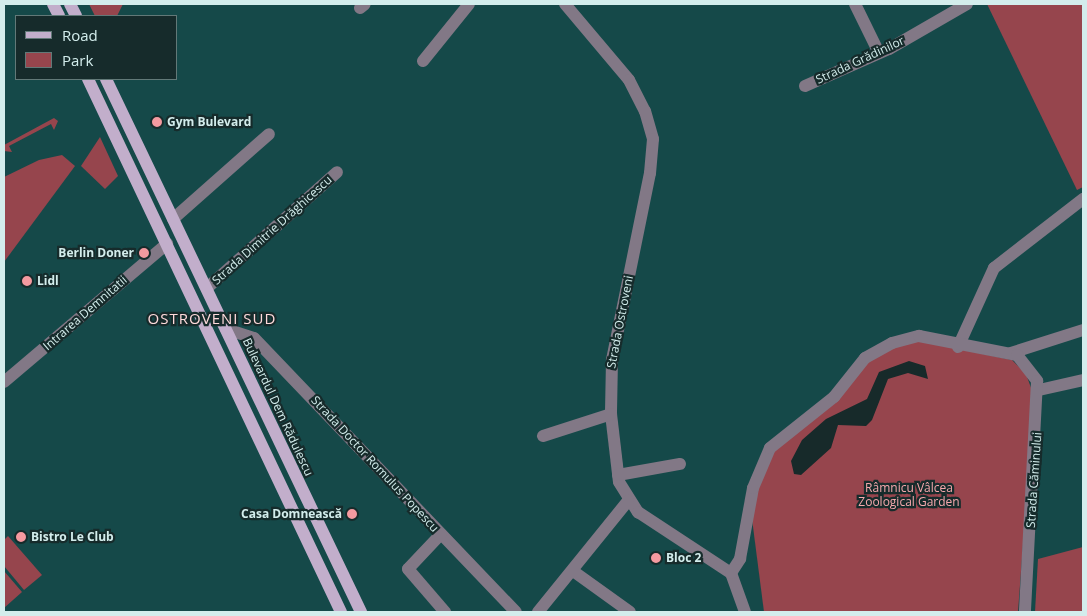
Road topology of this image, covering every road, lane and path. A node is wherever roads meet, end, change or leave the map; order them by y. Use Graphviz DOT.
graph roads {
  1 [pos="469,4"];
  2 [pos="565,4"];
  3 [pos="855,4"];
  4 [pos="968,4"];
  5 [pos="878,51"];
  6 [pos="423,60"];
  7 [pos="106,80"];
  8 [pos="90,83"];
  9 [pos="805,86"];
  10 [pos="269,134"];
  11 [pos="337,172"];
  12 [pos="1083,200"];
  13 [pos="173,219"];
  14 [pos="167,244"];
  15 [pos="207,288"];
  16 [pos="226,329"];
  17 [pos="1083,330"];
  18 [pos="958,347"];
  19 [pos="1014,354"];
  20 [pos="1083,380"];
  21 [pos="4,382"];
  22 [pos="1039,390"];
  23 [pos="611,414"];
  24 [pos="543,436"];
  25 [pos="680,464"];
  26 [pos="618,475"];
  27 [pos="628,501"];
  28 [pos="441,534"];
  29 [pos="573,570"];
  30 [pos="731,574"];
  31 [pos="541,611"];
  32 [pos="341,612"];
  33 [pos="360,612"];
  34 [pos="445,612"];
  35 [pos="516,612"];
  36 [pos="630,612"];
  37 [pos="745,612"];
  38 [pos="1025,612"];
  1 -- 6 [label="street"];
  2 -- 23 [label="street, Strada Ostroveni"];
  3 -- 5 [label="street"];
  4 -- 5 [label="street, Strada Grădinilor"];
  5 -- 9 [label="street, Strada Grădinilor"];
  7 -- 13 [label="main road, Bulevardul Dem Rădulescu"];
  8 -- 14 [label="main road"];
  10 -- 13 [label="street"];
  11 -- 15 [label="street, Strada Dimitrie Drăghicescu"];
  12 -- 18 [label="street"];
  13 -- 15 [label="main road, Bulevardul Dem Rădulescu"];
  14 -- 21 [label="street, Intrarea Demnitatii"];
  14 -- 32 [label="main road"];
  15 -- 16 [label="main road, Bulevardul Dem Rădulescu"];
  16 -- 28 [label="street, Strada Doctor Romulus Popescu"];
  16 -- 33 [label="main road, Bulevardul Dem Rădulescu"];
  17 -- 19 [label="street"];
  18 -- 19 [label="street"];
  18 -- 30 [label="street"];
  19 -- 22 [label="street"];
  20 -- 22 [label="street"];
  22 -- 38 [label="street, Strada Căminului"];
  23 -- 24 [label="street"];
  23 -- 26 [label="street, Strada Ostroveni"];
  25 -- 26 [label="street"];
  26 -- 27 [label="street, Strada Ostroveni"];
  27 -- 29 [label="street"];
  27 -- 30 [label="street, Strada Ostroveni"];
  28 -- 34 [label="street"];
  28 -- 35 [label="street, Strada Doctor Romulus Popescu"];
  29 -- 31 [label="street"];
  29 -- 36 [label="street"];
  30 -- 37 [label="street"];
}
